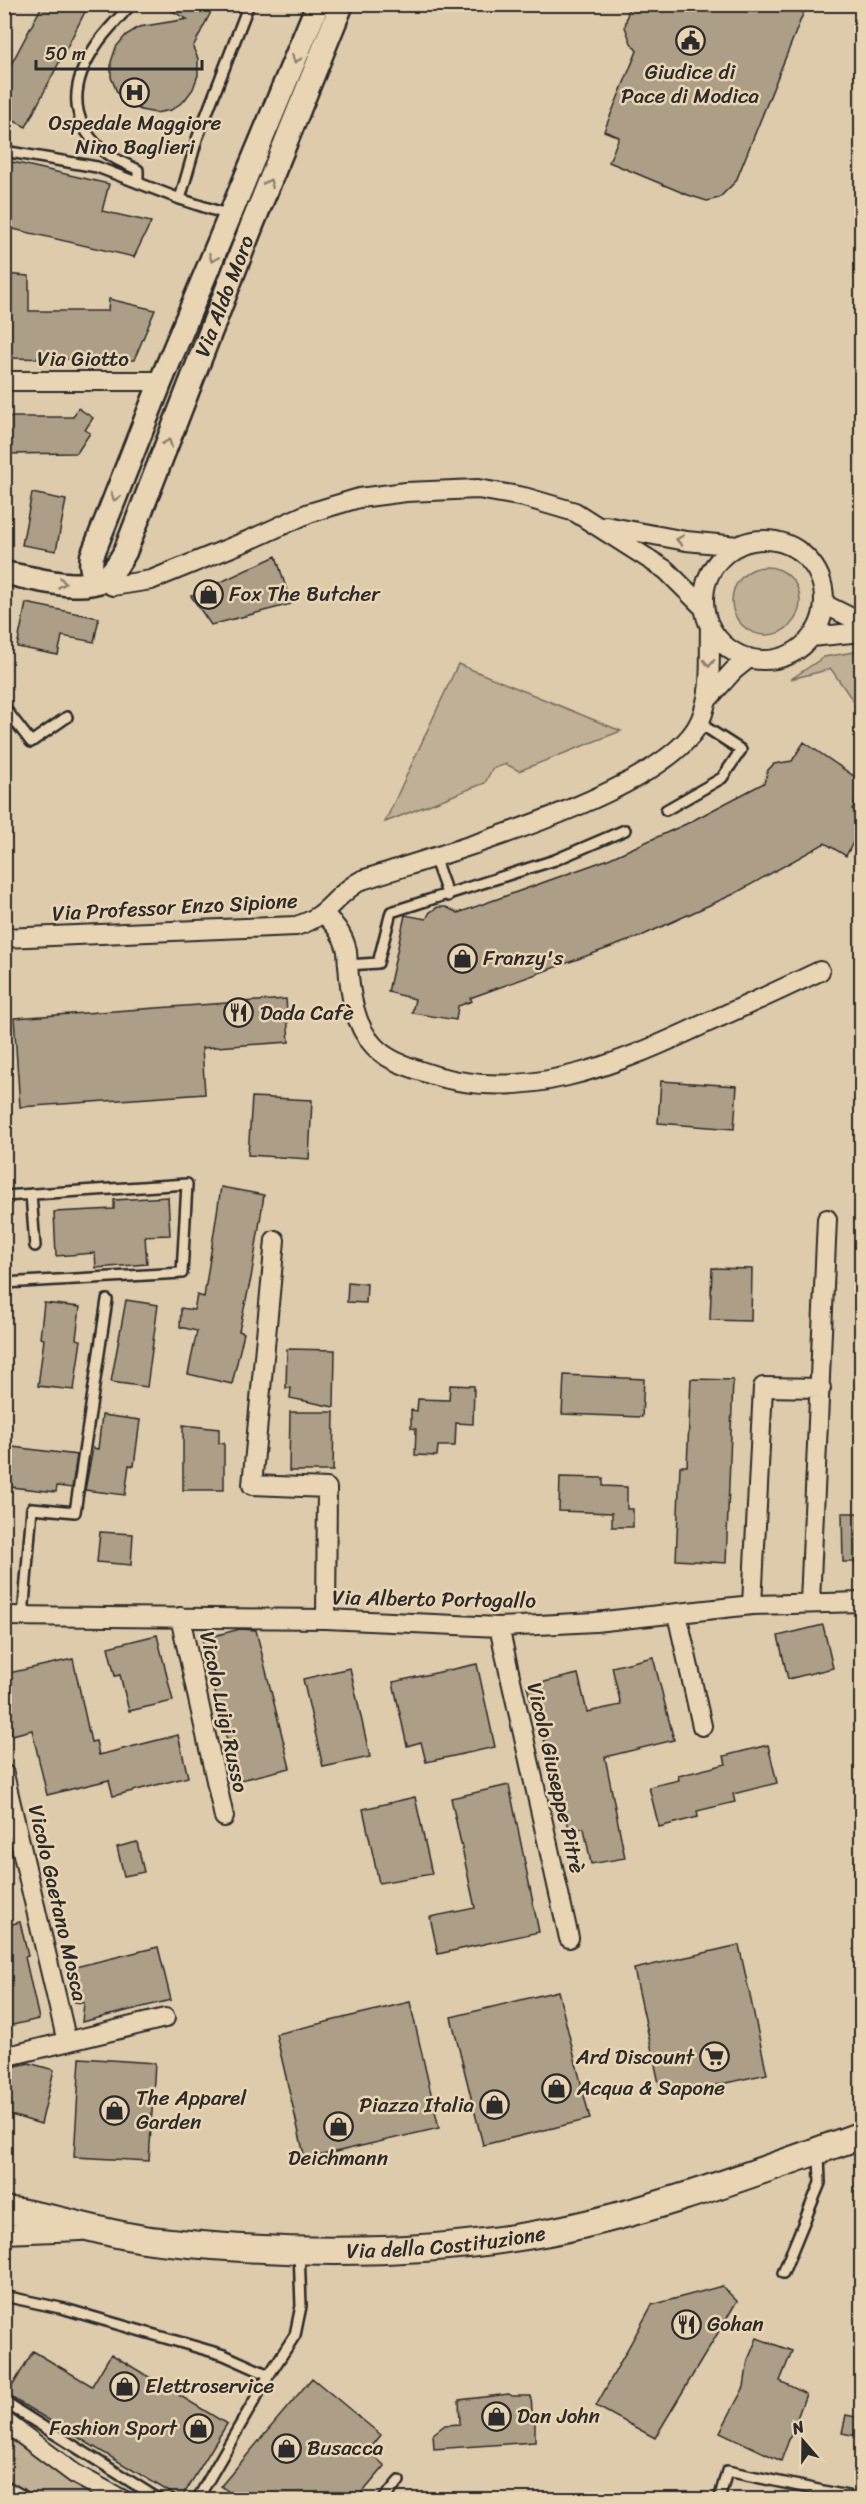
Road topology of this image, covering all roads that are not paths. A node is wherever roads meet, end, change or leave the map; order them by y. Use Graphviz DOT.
graph roads {
  1 [pos="130,4"];
  2 [pos="249,4"];
  3 [pos="318,4"];
  4 [pos="342,4"];
  5 [pos="4,151"];
  6 [pos="138,183"];
  7 [pos="180,199"];
  8 [pos="232,216"];
  9 [pos="252,225"];
  10 [pos="4,381"];
  11 [pos="161,381"];
  12 [pos="596,524"];
  13 [pos="738,546"];
  14 [pos="120,562"];
  15 [pos="4,573"];
  16 [pos="151,580"];
  17 [pos="101,581"];
  18 [pos="824,604"];
  19 [pos="704,608"];
  20 [pos="861,623"];
  21 [pos="710,626"];
  22 [pos="861,632"];
  23 [pos="811,637"];
  24 [pos="749,658"];
  25 [pos="708,699"];
  26 [pos="4,707"];
  27 [pos="67,717"];
  28 [pos="699,723"];
  29 [pos="666,810"];
  30 [pos="626,830"];
  31 [pos="434,857"];
  32 [pos="448,896"];
  33 [pos="324,914"];
  34 [pos="4,938"];
  35 [pos="348,965"];
  36 [pos="820,971"];
  37 [pos="31,1194"];
  38 [pos="4,1196"];
  39 [pos="827,1219"];
  40 [pos="275,1240"];
  41 [pos="34,1246"];
  42 [pos="4,1282"];
  43 [pos="107,1300"];
  44 [pos="820,1388"];
  45 [pos="810,1602"];
  46 [pos="861,1602"];
  47 [pos="752,1605"];
  48 [pos="677,1614"];
  49 [pos="14,1616"];
  50 [pos="180,1617"];
  51 [pos="326,1619"];
  52 [pos="500,1627"];
  53 [pos="702,1726"];
  54 [pos="4,1774"];
  55 [pos="224,1817"];
  56 [pos="569,1938"];
  57 [pos="165,2018"];
  58 [pos="67,2042"];
  59 [pos="4,2057"];
  60 [pos="861,2135"];
  61 [pos="819,2150"];
  62 [pos="9,2209"];
  63 [pos="94,2230"];
  64 [pos="4,2234"];
  65 [pos="299,2251"];
  66 [pos="783,2273"];
  67 [pos="4,2296"];
  68 [pos="269,2375"];
  69 [pos="4,2402"];
  70 [pos="4,2421"];
  71 [pos="399,2481"];
  72 [pos="4,2486"];
  73 [pos="30,2499"];
  74 [pos="123,2499"];
  75 [pos="160,2499"];
  76 [pos="197,2499"];
  77 [pos="383,2499"];
  78 [pos="719,2499"];
  79 [pos="861,2499"];
  1 -- 6 [label="lane"];
  2 -- 7 [label="lane"];
  3 -- 8 [label="street, Via Aldo Moro, one-way"];
  9 -- 4 [label="street, Via Aldo Moro, one-way"];
  5 -- 6 [label="lane"];
  6 -- 7 [label="lane"];
  7 -- 8 [label="lane"];
  8 -- 9 [label="street"];
  8 -- 11 [label="street, Via Aldo Moro, one-way"];
  14 -- 9 [label="street, Via Aldo Moro, one-way"];
  10 -- 11 [label="street, Via Giotto"];
  11 -- 17 [label="street, Via Aldo Moro, one-way"];
  13 -- 12 [label="street, one-way"];
  12 -- 16 [label="street"];
  12 -- 19 [label="street"];
  13 -- 18 [label="street"];
  13 -- 19 [label="street"];
  14 -- 16 [label="street"];
  14 -- 17 [label="street, Via Aldo Moro"];
  15 -- 17 [label="street, one-way"];
  16 -- 17 [label="street"];
  18 -- 20 [label="street"];
  18 -- 23 [label="street"];
  19 -- 21 [label="street"];
  21 -- 24 [label="street"];
  21 -- 25 [label="street, one-way"];
  22 -- 23 [label="street"];
  23 -- 24 [label="street"];
  24 -- 25 [label="street"];
  25 -- 28 [label="street, Via Professor Enzo Sipione"];
  26 -- 27 [label="lane"];
  28 -- 29 [label="lane"];
  28 -- 31 [label="street, Via Professor Enzo Sipione"];
  30 -- 32 [label="lane"];
  31 -- 32 [label="lane"];
  31 -- 33 [label="street, Via Professor Enzo Sipione"];
  32 -- 35 [label="lane"];
  33 -- 34 [label="street, Via Professor Enzo Sipione"];
  33 -- 35 [label="street"];
  35 -- 36 [label="street"];
  37 -- 38 [label="lane"];
  37 -- 41 [label="lane"];
  37 -- 42 [label="lane"];
  39 -- 44 [label="street"];
  40 -- 51 [label="street"];
  43 -- 49 [label="lane"];
  44 -- 45 [label="street"];
  44 -- 47 [label="street"];
  45 -- 46 [label="street, Via Alberto Portogallo"];
  45 -- 47 [label="street, Via Alberto Portogallo"];
  47 -- 48 [label="street, Via Alberto Portogallo"];
  48 -- 52 [label="street, Via Alberto Portogallo"];
  48 -- 53 [label="street"];
  49 -- 50 [label="street, Via Alberto Portogallo"];
  50 -- 51 [label="street, Via Alberto Portogallo"];
  50 -- 55 [label="street, Vicolo Luigi Russo"];
  51 -- 52 [label="street, Via Alberto Portogallo"];
  52 -- 56 [label="street, Vicolo Giuseppe Pitrè"];
  54 -- 58 [label="street, Vicolo Gaetano Mosca"];
  57 -- 58 [label="street"];
  58 -- 59 [label="street"];
  60 -- 61 [label="main road, Via della Costituzione"];
  61 -- 65 [label="main road, Via della Costituzione"];
  61 -- 66 [label="lane"];
  62 -- 63 [label="main road, Via della Costituzione"];
  63 -- 64 [label="street"];
  63 -- 65 [label="main road, Via della Costituzione"];
  65 -- 68 [label="lane"];
  67 -- 68 [label="lane"];
  68 -- 76 [label="lane"];
  69 -- 75 [label="lane"];
  70 -- 74 [label="street"];
  71 -- 77 [label="lane"];
  72 -- 73 [label="lane"];
  78 -- 79 [label="lane"];
}
